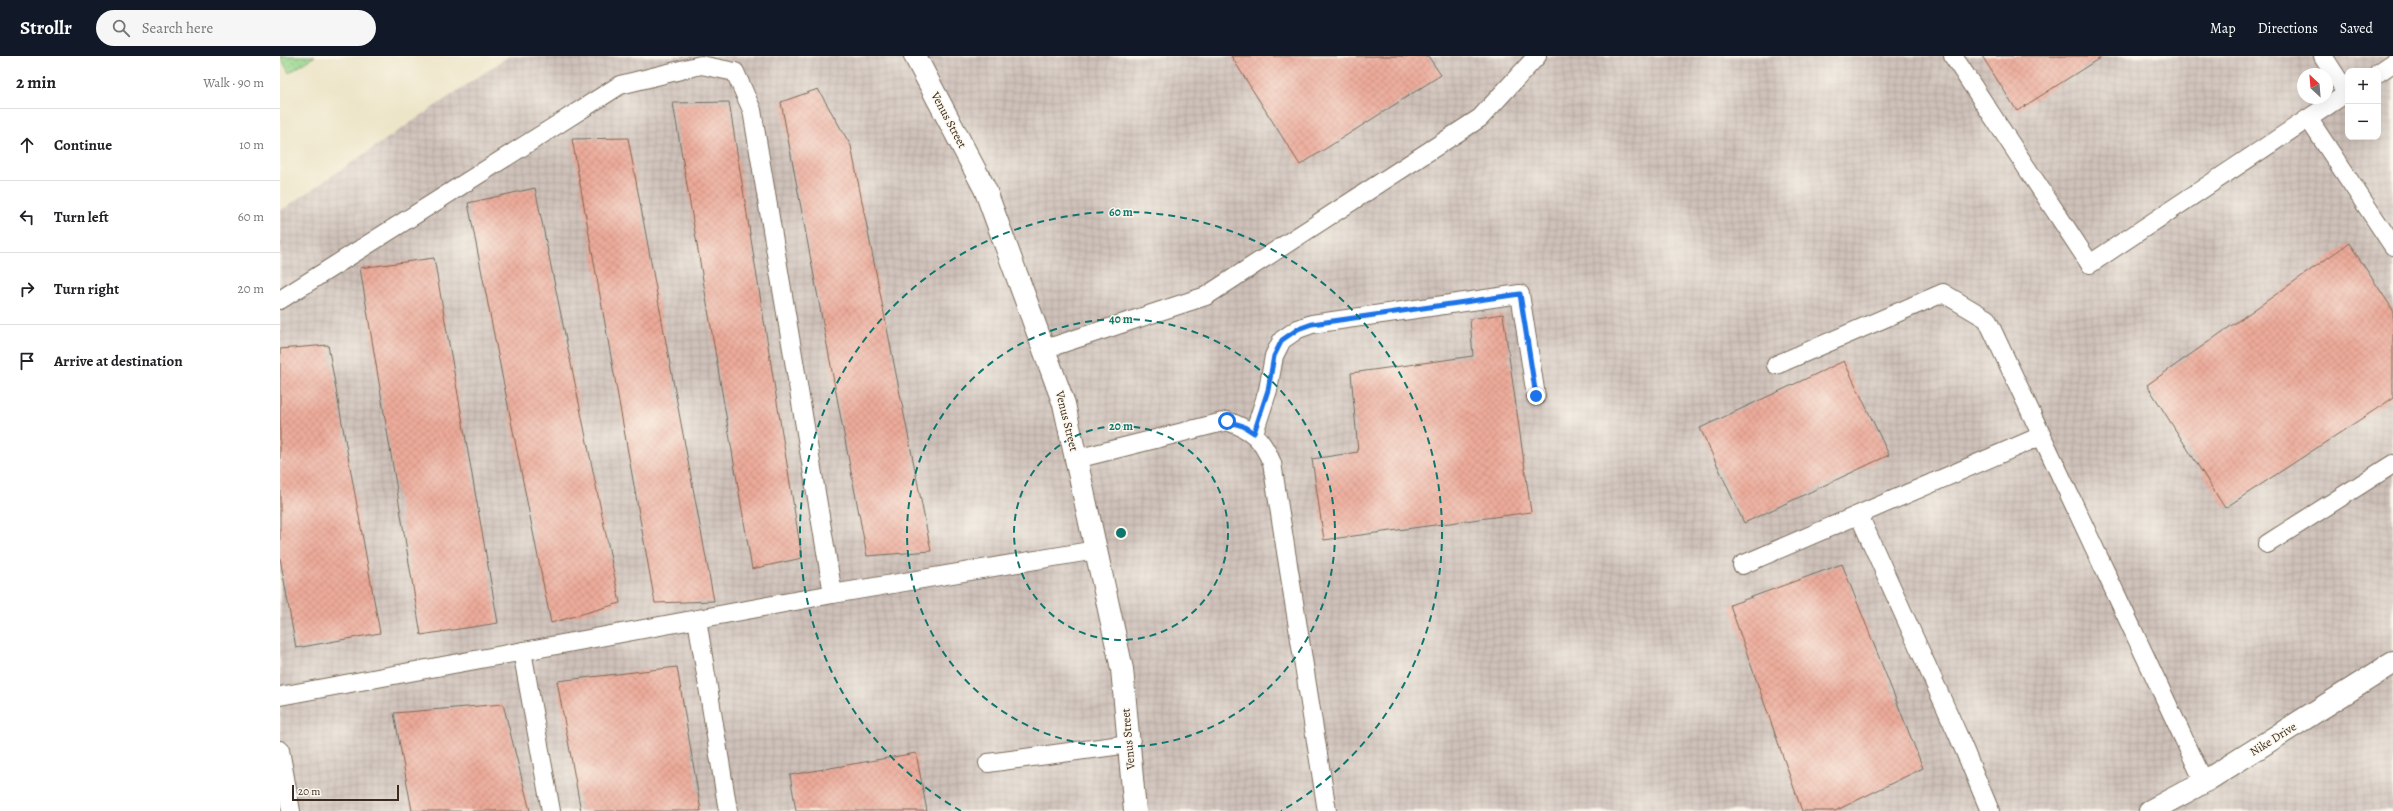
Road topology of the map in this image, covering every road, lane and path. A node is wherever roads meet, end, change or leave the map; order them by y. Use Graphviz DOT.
graph roads {
  1 [pos="1537,56"];
  2 [pos="1953,56"];
  3 [pos="2323,56"];
  4 [pos="918,57"];
  5 [pos="2393,63"];
  6 [pos="2381,71"];
  7 [pos="2345,89"];
  8 [pos="2345,95"];
  9 [pos="2308,118"];
  10 [pos="2393,246"];
  11 [pos="280,300"];
  12 [pos="1045,349"];
  13 [pos="1776,365"];
  14 [pos="1536,396"];
  15 [pos="1254,433"];
  16 [pos="2041,436"];
  17 [pos="1076,459"];
  18 [pos="2393,464"];
  19 [pos="1859,515"];
  20 [pos="2267,544"];
  21 [pos="1096,550"];
  22 [pos="1742,565"];
  23 [pos="833,594"];
  24 [pos="697,619"];
  25 [pos="522,652"];
  26 [pos="2393,664"];
  27 [pos="280,696"];
  28 [pos="1128,744"];
  29 [pos="280,750"];
  30 [pos="988,763"];
  31 [pos="2204,782"];
  32 [pos="291,811"];
  33 [pos="551,811"];
  34 [pos="728,811"];
  35 [pos="1135,811"];
  36 [pos="1327,811"];
  37 [pos="1990,811"];
  38 [pos="2150,811"];
  1 -- 12 [label="lane"];
  2 -- 9 [label="lane"];
  3 -- 7 [label="lane"];
  4 -- 12 [label="street, Venus Street"];
  5 -- 6 [label="lane"];
  8 -- 9 [label="lane"];
  9 -- 10 [label="lane"];
  11 -- 23 [label="lane"];
  12 -- 17 [label="street, Venus Street"];
  13 -- 16 [label="lane"];
  14 -- 15 [label="lane"];
  15 -- 17 [label="lane"];
  15 -- 36 [label="lane"];
  16 -- 19 [label="lane"];
  16 -- 31 [label="lane"];
  17 -- 21 [label="street, Venus Street"];
  18 -- 20 [label="lane"];
  19 -- 22 [label="lane"];
  19 -- 37 [label="lane"];
  21 -- 23 [label="lane"];
  21 -- 28 [label="street, Venus Street"];
  23 -- 24 [label="lane"];
  24 -- 25 [label="lane"];
  24 -- 34 [label="lane"];
  25 -- 27 [label="lane"];
  25 -- 33 [label="lane"];
  26 -- 31 [label="street, Nike Drive"];
  28 -- 30 [label="lane"];
  28 -- 35 [label="street, Venus Street"];
  29 -- 32 [label="lane"];
  31 -- 38 [label="street, Nike Drive"];
}
